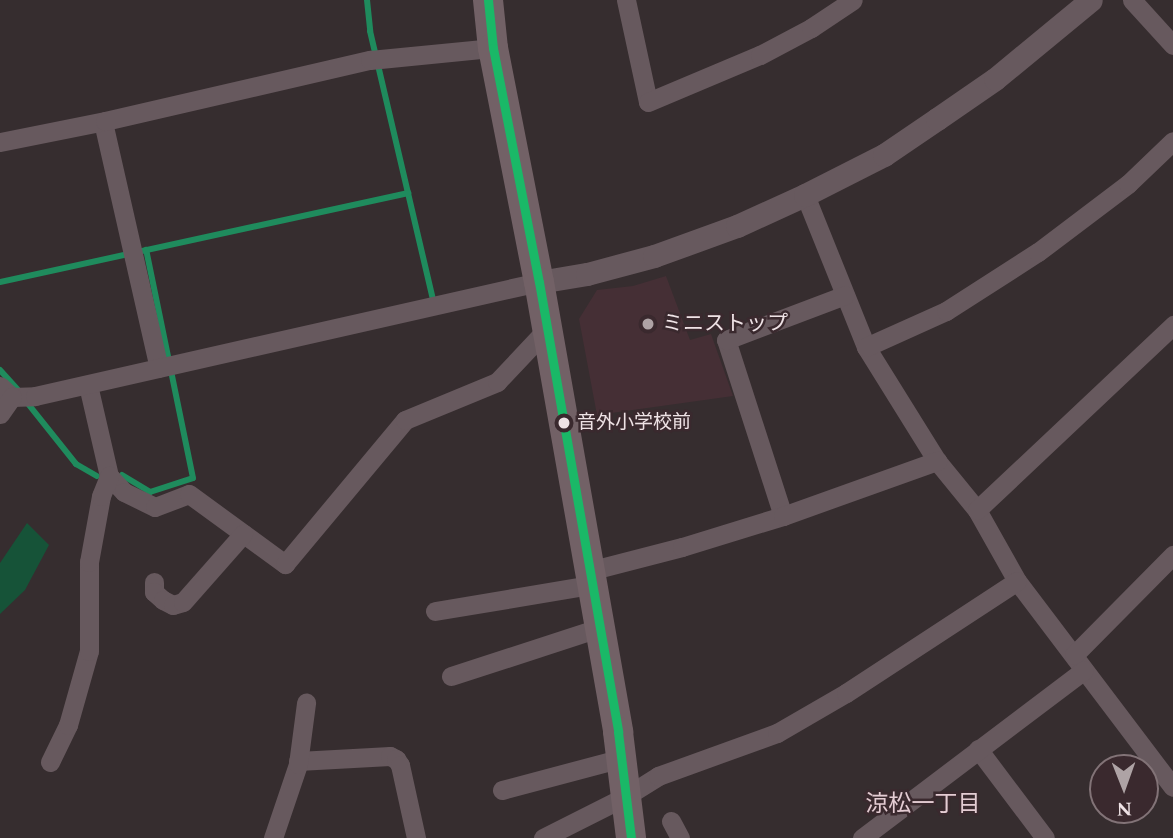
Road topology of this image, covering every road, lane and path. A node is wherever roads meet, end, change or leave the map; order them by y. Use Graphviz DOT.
graph roads {
  1 [pos="488,0"];
  2 [pos="626,0"];
  3 [pos="853,0"];
  4 [pos="1091,0"];
  5 [pos="1132,0"];
  6 [pos="1173,45"];
  7 [pos="493,48"];
  8 [pos="103,122"];
  9 [pos="1173,141"];
  10 [pos="0,142"];
  11 [pos="805,195"];
  12 [pos="539,282"];
  13 [pos="845,295"];
  14 [pos="1173,325"];
  15 [pos="547,329"];
  16 [pos="866,346"];
  17 [pos="159,368"];
  18 [pos="88,385"];
  19 [pos="6,392"];
  20 [pos="0,414"];
  21 [pos="937,461"];
  22 [pos="109,477"];
  23 [pos="977,510"];
  24 [pos="783,516"];
  25 [pos="243,534"];
  26 [pos="1173,555"];
  27 [pos="590,578"];
  28 [pos="1017,580"];
  29 [pos="154,582"];
  30 [pos="435,611"];
  31 [pos="599,628"];
  32 [pos="1079,663"];
  33 [pos="451,676"];
  34 [pos="306,703"];
  35 [pos="978,750"];
  36 [pos="622,758"];
  37 [pos="298,761"];
  38 [pos="50,762"];
  39 [pos="1173,787"];
  40 [pos="502,790"];
  41 [pos="628,795"];
  42 [pos="273,838"];
  43 [pos="416,838"];
  44 [pos="543,838"];
  45 [pos="631,838"];
  46 [pos="862,838"];
  47 [pos="1045,838"];
  1 -- 7 [label="main road"];
  2 -- 3 [label="street"];
  4 -- 11 [label="street"];
  5 -- 6 [label="street"];
  7 -- 8 [label="street"];
  7 -- 12 [label="main road"];
  8 -- 10 [label="street"];
  8 -- 17 [label="street"];
  9 -- 16 [label="street"];
  11 -- 12 [label="street"];
  11 -- 13 [label="street"];
  12 -- 15 [label="main road"];
  12 -- 17 [label="street"];
  13 -- 16 [label="street"];
  13 -- 24 [label="street"];
  14 -- 23 [label="street"];
  15 -- 25 [label="street"];
  15 -- 27 [label="main road"];
  16 -- 21 [label="street"];
  17 -- 18 [label="street"];
  18 -- 19 [label="street"];
  18 -- 22 [label="street"];
  19 -- 20 [label="street"];
  21 -- 23 [label="street"];
  21 -- 24 [label="street"];
  22 -- 25 [label="street"];
  22 -- 38 [label="street"];
  23 -- 28 [label="street"];
  24 -- 27 [label="street"];
  25 -- 29 [label="street"];
  26 -- 32 [label="street"];
  27 -- 30 [label="street"];
  27 -- 31 [label="main road"];
  28 -- 32 [label="street"];
  28 -- 41 [label="street"];
  31 -- 33 [label="street"];
  31 -- 36 [label="main road"];
  32 -- 35 [label="street"];
  32 -- 39 [label="street"];
  34 -- 37 [label="street"];
  35 -- 46 [label="street"];
  35 -- 47 [label="street"];
  36 -- 40 [label="street"];
  36 -- 41 [label="main road"];
  37 -- 42 [label="street"];
  37 -- 43 [label="street"];
  41 -- 44 [label="street"];
  41 -- 45 [label="main road"];
}
